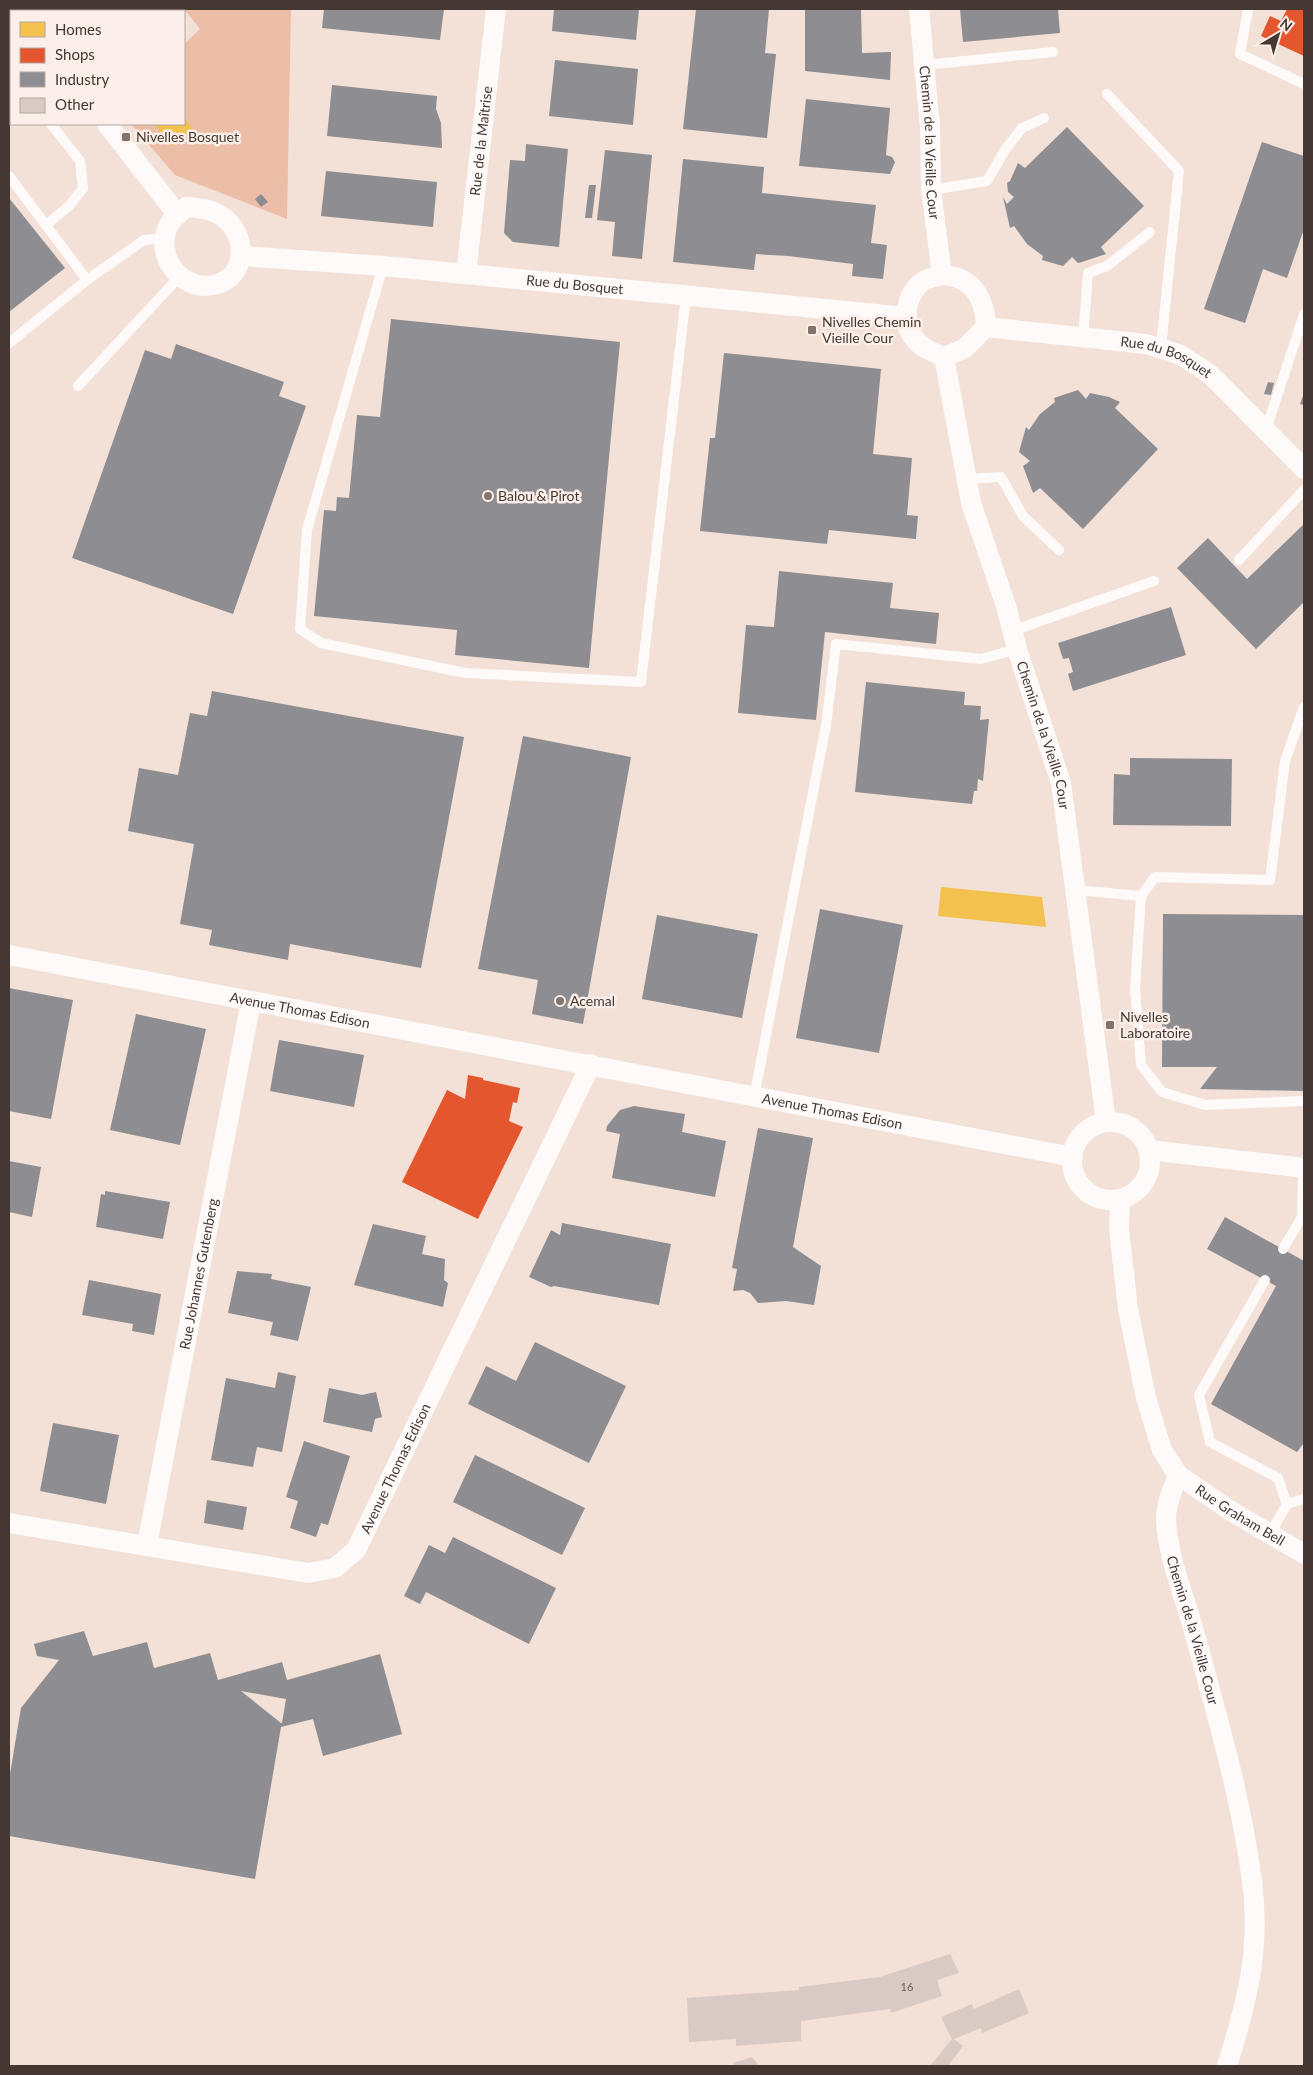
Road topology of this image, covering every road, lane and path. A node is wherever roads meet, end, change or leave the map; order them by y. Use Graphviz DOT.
graph roads {
  1 [pos="496,9"];
  2 [pos="919,9"];
  3 [pos="1248,9"];
  4 [pos="1053,52"];
  5 [pos="925,64"];
  6 [pos="1304,84"];
  7 [pos="1107,94"];
  8 [pos="1044,118"];
  9 [pos="52,125"];
  10 [pos="108,125"];
  11 [pos="9,176"];
  12 [pos="931,190"];
  13 [pos="177,214"];
  14 [pos="46,225"];
  15 [pos="1150,232"];
  16 [pos="164,238"];
  17 [pos="242,256"];
  18 [pos="383,266"];
  19 [pos="466,274"];
  20 [pos="942,275"];
  21 [pos="179,276"];
  22 [pos="86,280"];
  23 [pos="686,296"];
  24 [pos="1304,314"];
  25 [pos="906,317"];
  26 [pos="986,327"];
  27 [pos="1083,338"];
  28 [pos="9,343"];
  29 [pos="1161,347"];
  30 [pos="944,357"];
  31 [pos="78,386"];
  32 [pos="1266,430"];
  33 [pos="1304,469"];
  34 [pos="967,479"];
  35 [pos="1304,490"];
  36 [pos="1059,550"];
  37 [pos="1239,560"];
  38 [pos="1154,581"];
  39 [pos="1014,640"];
  40 [pos="1304,707"];
  41 [pos="1076,890"];
  42 [pos="1141,896"];
  43 [pos="9,954"];
  44 [pos="251,1001"];
  45 [pos="590,1064"];
  46 [pos="756,1087"];
  47 [pos="1304,1101"];
  48 [pos="1106,1122"];
  49 [pos="1149,1150"];
  50 [pos="1073,1157"];
  51 [pos="1304,1168"];
  52 [pos="1120,1199"];
  53 [pos="1303,1218"];
  54 [pos="1283,1249"];
  55 [pos="1265,1280"];
  56 [pos="1178,1475"];
  57 [pos="1304,1499"];
  58 [pos="1287,1504"];
  59 [pos="9,1523"];
  60 [pos="1270,1534"];
  61 [pos="147,1545"];
  62 [pos="1304,1554"];
  63 [pos="1227,2066"];
  1 -- 19 [label="street, Rue de la Maîtrise"];
  2 -- 5 [label="street, Chemin de la Vieille Cour"];
  3 -- 6 [label="lane"];
  4 -- 5 [label="lane"];
  5 -- 12 [label="street, Chemin de la Vieille Cour"];
  7 -- 29 [label="lane"];
  8 -- 12 [label="lane"];
  9 -- 14 [label="lane"];
  10 -- 13 [label="street"];
  11 -- 14 [label="lane"];
  12 -- 20 [label="street, Chemin de la Vieille Cour"];
  13 -- 16 [label="street"];
  13 -- 17 [label="street"];
  14 -- 22 [label="lane"];
  15 -- 27 [label="lane"];
  16 -- 21 [label="street"];
  16 -- 22 [label="lane"];
  17 -- 18 [label="street, Rue du Bosquet"];
  17 -- 21 [label="street"];
  18 -- 19 [label="street, Rue du Bosquet"];
  18 -- 23 [label="lane"];
  19 -- 23 [label="street, Rue du Bosquet"];
  20 -- 25 [label="street"];
  20 -- 26 [label="street"];
  21 -- 31 [label="lane"];
  22 -- 28 [label="lane"];
  23 -- 25 [label="street, Rue du Bosquet"];
  24 -- 32 [label="lane"];
  25 -- 30 [label="street"];
  26 -- 27 [label="street, Rue du Bosquet"];
  26 -- 30 [label="street"];
  27 -- 29 [label="street, Rue du Bosquet"];
  29 -- 32 [label="street, Rue du Bosquet"];
  30 -- 34 [label="street, Chemin de la Vieille Cour"];
  32 -- 33 [label="street, Rue du Bosquet"];
  34 -- 36 [label="lane"];
  34 -- 39 [label="street, Chemin de la Vieille Cour"];
  35 -- 37 [label="lane"];
  38 -- 39 [label="lane"];
  39 -- 41 [label="street, Chemin de la Vieille Cour"];
  39 -- 46 [label="lane"];
  40 -- 42 [label="lane"];
  41 -- 42 [label="lane"];
  41 -- 48 [label="street, Chemin de la Vieille Cour"];
  42 -- 47 [label="lane"];
  43 -- 44 [label="street, Avenue Thomas Edison"];
  44 -- 45 [label="street, Avenue Thomas Edison"];
  44 -- 61 [label="street, Rue Johannes Gutenberg"];
  45 -- 50 [label="street, Avenue Thomas Edison"];
  45 -- 61 [label="street, Avenue Thomas Edison"];
  48 -- 49 [label="street"];
  48 -- 50 [label="street"];
  49 -- 51 [label="street"];
  49 -- 52 [label="street"];
  50 -- 52 [label="street"];
  51 -- 53 [label="lane"];
  52 -- 56 [label="street"];
  53 -- 54 [label="lane"];
  55 -- 58 [label="lane"];
  56 -- 60 [label="street, Rue Graham Bell"];
  56 -- 63 [label="street, Chemin de la Vieille Cour"];
  57 -- 58 [label="lane"];
  58 -- 60 [label="lane"];
  59 -- 61 [label="street, Avenue Thomas Edison"];
  60 -- 62 [label="street, Rue Graham Bell"];
}
